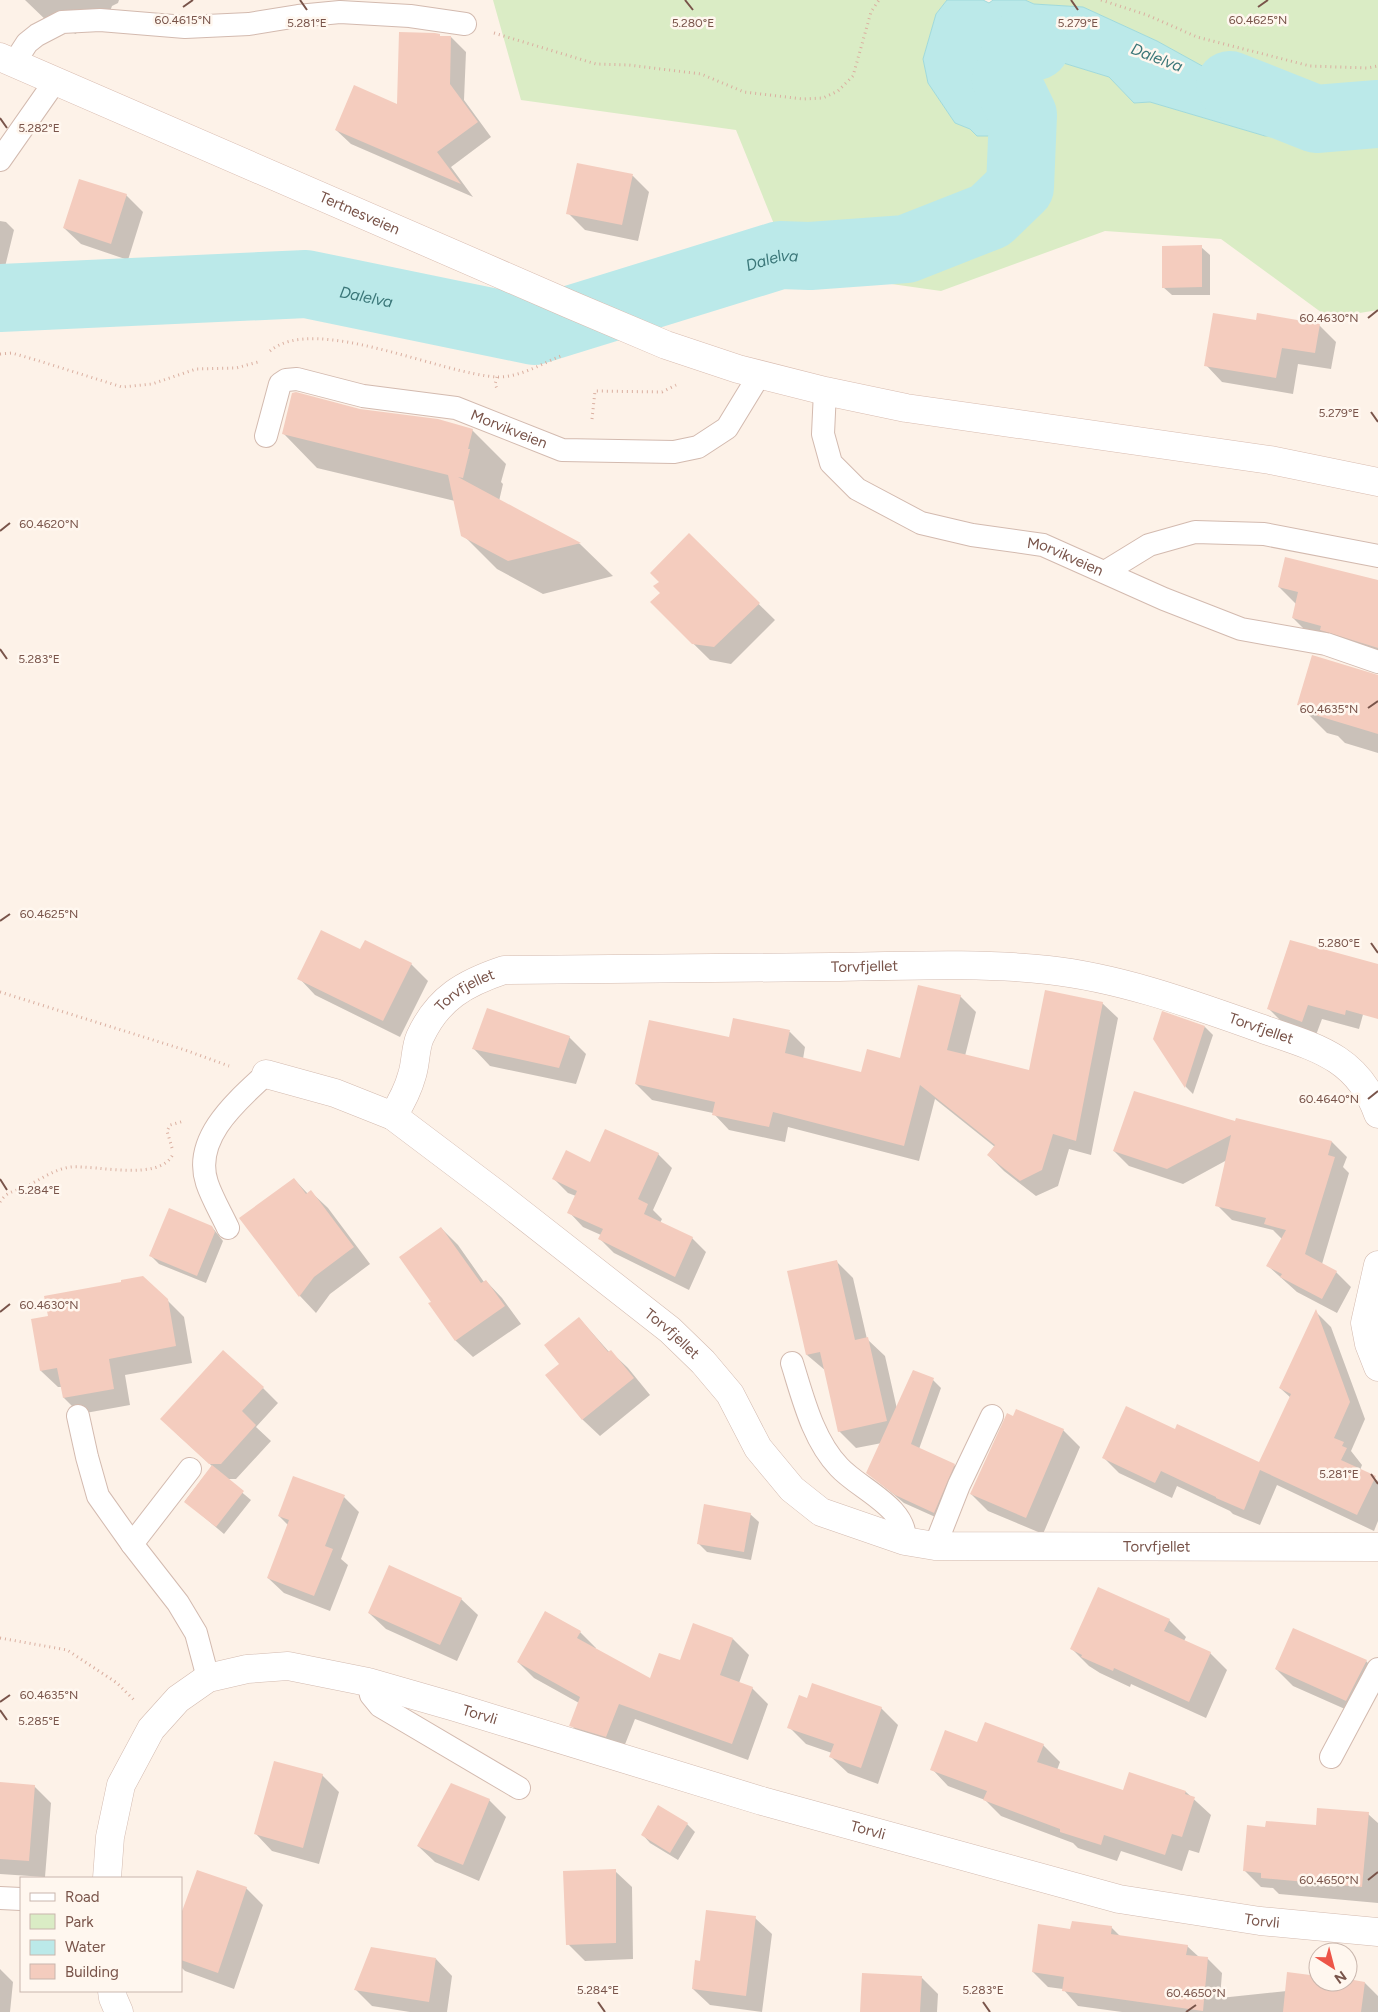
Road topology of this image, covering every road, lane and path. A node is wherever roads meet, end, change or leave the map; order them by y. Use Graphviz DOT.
graph roads {
  1 [pos="879,0"];
  2 [pos="1101,0"];
  3 [pos="465,24"];
  4 [pos="7,60"];
  5 [pos="1378,66"];
  6 [pos="56,80"];
  7 [pos="0,160"];
  8 [pos="268,353"];
  9 [pos="0,354"];
  10 [pos="563,355"];
  11 [pos="263,358"];
  12 [pos="760,374"];
  13 [pos="677,384"];
  14 [pos="825,391"];
  15 [pos="588,423"];
  16 [pos="266,436"];
  17 [pos="1378,482"];
  18 [pos="1378,556"];
  19 [pos="1105,572"];
  20 [pos="1378,662"];
  21 [pos="0,992"];
  22 [pos="266,1074"];
  23 [pos="1378,1114"];
  24 [pos="393,1116"];
  25 [pos="219,1123"];
  26 [pos="0,1202"];
  27 [pos="228,1228"];
  28 [pos="1378,1265"];
  29 [pos="1373,1305"];
  30 [pos="792,1363"];
  31 [pos="1378,1367"];
  32 [pos="78,1416"];
  33 [pos="992,1416"];
  34 [pos="190,1469"];
  35 [pos="905,1541"];
  36 [pos="132,1544"];
  37 [pos="935,1546"];
  38 [pos="1378,1548"];
  39 [pos="0,1638"];
  40 [pos="1378,1669"];
  41 [pos="208,1678"];
  42 [pos="368,1682"];
  43 [pos="158,1722"];
  44 [pos="1331,1757"];
  45 [pos="519,1788"];
  46 [pos="107,1877"];
  47 [pos="0,1898"];
  48 [pos="20,1900"];
  49 [pos="1378,1932"];
  50 [pos="112,1992"];
  51 [pos="119,2012"];
  1 -- 3 [label="path"];
  2 -- 5 [label="path"];
  3 -- 4 [label="lane, Tertnesveien"];
  4 -- 6 [label="street, Tertnesveien"];
  6 -- 7 [label="lane"];
  6 -- 12 [label="street, Tertnesveien"];
  8 -- 10 [label="path"];
  9 -- 11 [label="path"];
  12 -- 14 [label="street"];
  12 -- 16 [label="lane, Morvikveien"];
  13 -- 15 [label="path"];
  14 -- 17 [label="street"];
  14 -- 19 [label="lane, Morvikveien"];
  18 -- 19 [label="lane"];
  19 -- 20 [label="lane, Morvikveien"];
  21 -- 22 [label="path"];
  22 -- 24 [label="street, Torvfjellet"];
  22 -- 25 [label="lane"];
  23 -- 24 [label="street, Torvfjellet"];
  24 -- 35 [label="street, Torvfjellet"];
  25 -- 26 [label="path"];
  25 -- 27 [label="lane"];
  28 -- 29 [label="street"];
  29 -- 31 [label="street"];
  30 -- 35 [label="lane"];
  32 -- 36 [label="lane"];
  33 -- 37 [label="lane"];
  34 -- 36 [label="lane"];
  35 -- 37 [label="street, Torvfjellet"];
  36 -- 41 [label="lane"];
  37 -- 38 [label="street, Torvfjellet"];
  39 -- 43 [label="path"];
  40 -- 44 [label="lane"];
  41 -- 42 [label="street, Torvli"];
  41 -- 43 [label="street, Torvli"];
  42 -- 45 [label="lane"];
  42 -- 49 [label="street, Torvli"];
  43 -- 46 [label="street, Torvli"];
  47 -- 48 [label="lane"];
  50 -- 51 [label="street"];
}
